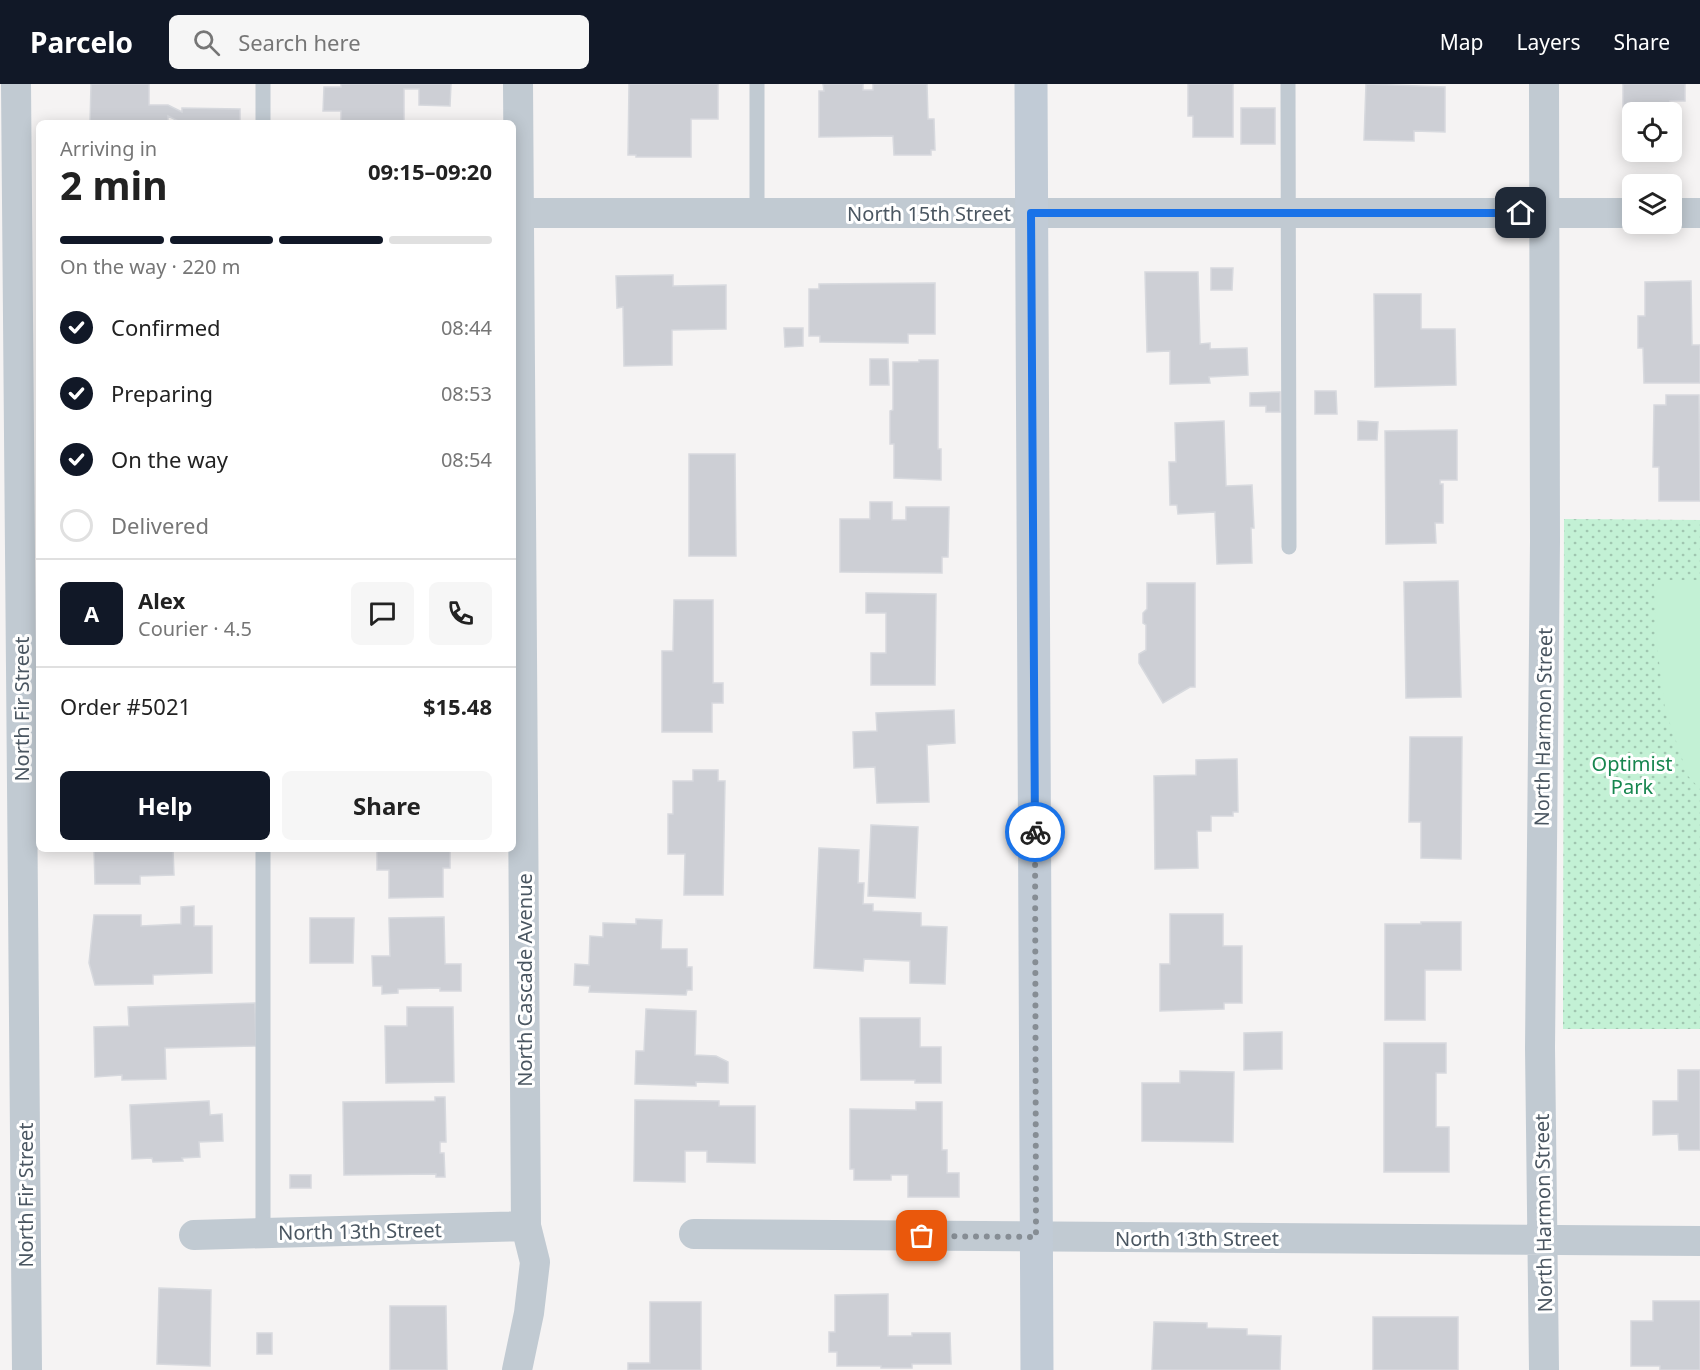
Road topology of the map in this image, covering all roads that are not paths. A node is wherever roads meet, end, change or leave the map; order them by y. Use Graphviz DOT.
graph roads {
  1 [pos="16,84"];
  2 [pos="263,84"];
  3 [pos="518,84"];
  4 [pos="757,84"];
  5 [pos="1031,84"];
  6 [pos="1288,84"];
  7 [pos="1544,84"];
  8 [pos="263,120"];
  9 [pos="28,210"];
  10 [pos="516,213"];
  11 [pos="757,213"];
  12 [pos="1031,213"];
  13 [pos="1288,213"];
  14 [pos="1544,213"];
  15 [pos="1622,213"];
  16 [pos="1682,213"];
  17 [pos="1700,213"];
  18 [pos="1289,547"];
  19 [pos="263,852"];
  20 [pos="525,1226"];
  21 [pos="263,1233"];
  22 [pos="694,1234"];
  23 [pos="194,1235"];
  24 [pos="1036,1237"];
  25 [pos="1544,1240"];
  26 [pos="1700,1241"];
  27 [pos="27,1370"];
  28 [pos="517,1370"];
  29 [pos="1037,1370"];
  30 [pos="1544,1370"];
  1 -- 9 [label="street, North Fir Street"];
  2 -- 8 [label="lane"];
  3 -- 10 [label="street, North Cascade Avenue"];
  4 -- 11 [label="lane"];
  5 -- 12 [label="main road"];
  6 -- 13 [label="lane"];
  7 -- 14 [label="street, North Harmon Street"];
  9 -- 27 [label="street, North Fir Street"];
  10 -- 11 [label="street, North 15th Street"];
  10 -- 20 [label="street, North Cascade Avenue"];
  11 -- 12 [label="street, North 15th Street"];
  12 -- 13 [label="street, North 15th Street"];
  12 -- 24 [label="main road"];
  13 -- 14 [label="street, North 15th Street"];
  13 -- 18 [label="lane"];
  14 -- 15 [label="street, North 15th Street"];
  14 -- 25 [label="street, North Harmon Street"];
  16 -- 17 [label="street"];
  19 -- 21 [label="lane"];
  20 -- 21 [label="street, North 13th Street"];
  20 -- 28 [label="street, North Cascade Avenue"];
  21 -- 23 [label="street, North 13th Street"];
  22 -- 24 [label="street, North 13th Street"];
  24 -- 25 [label="street, North 13th Street"];
  24 -- 29 [label="main road"];
  25 -- 26 [label="street, North 13th Street"];
  25 -- 30 [label="street, North Harmon Street"];
}
